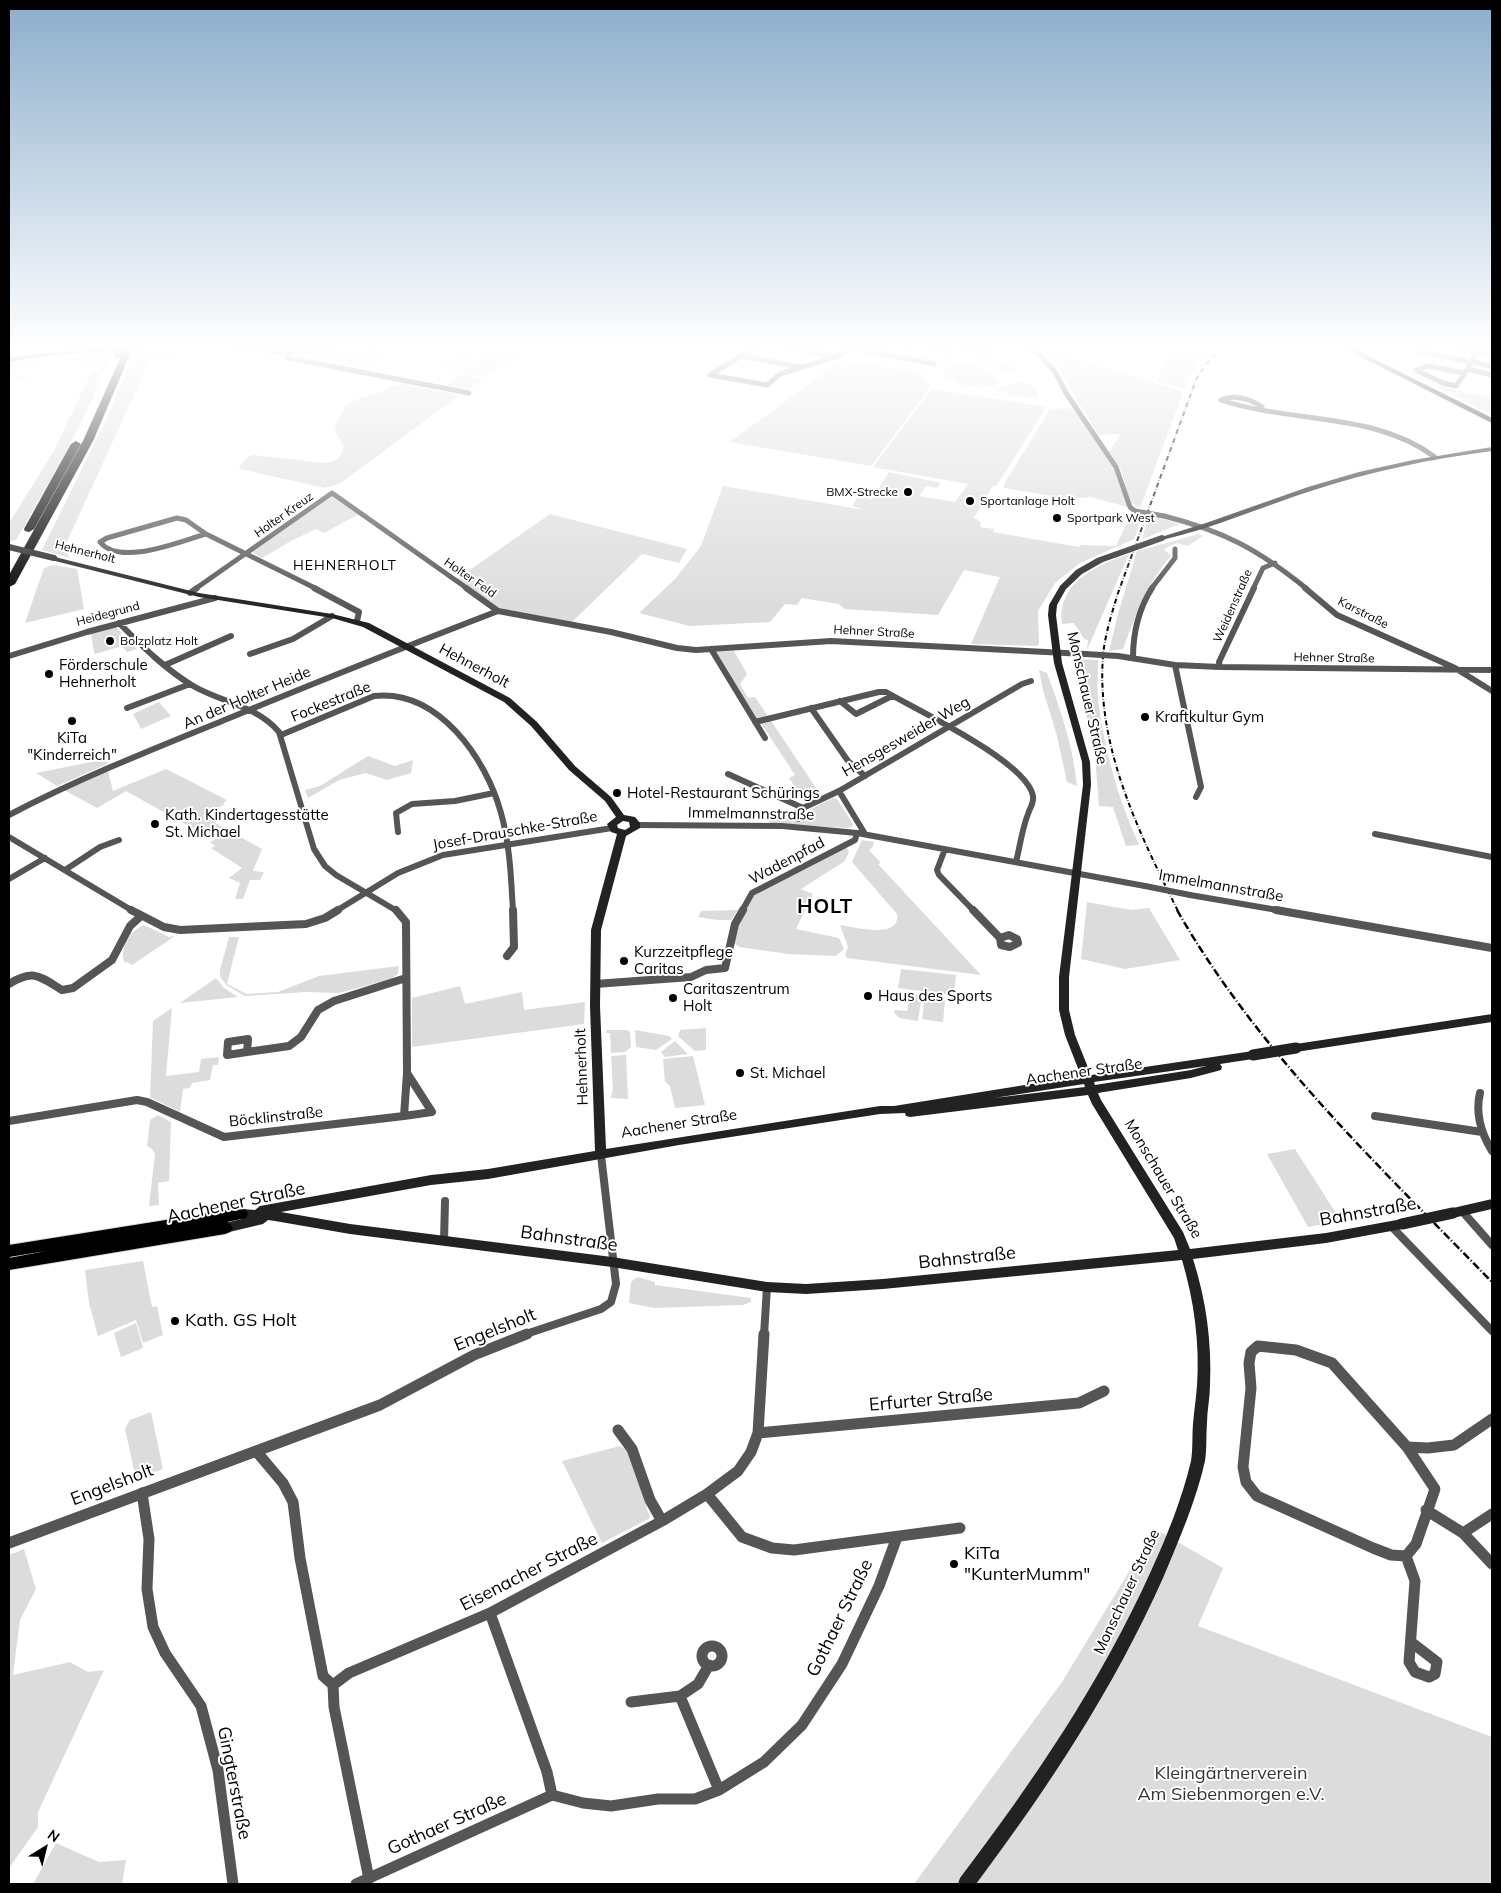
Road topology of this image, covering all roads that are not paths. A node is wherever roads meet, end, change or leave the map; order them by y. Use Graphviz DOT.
graph roads {
  1 [pos="82,433"];
  2 [pos="92,433"];
  3 [pos="1094,433"];
  4 [pos="1391,433"];
  5 [pos="1492,450"];
  6 [pos="1435,457"];
  7 [pos="332,493"];
  8 [pos="1164,516"];
  9 [pos="1196,524"];
  10 [pos="1206,524"];
  11 [pos="206,534"];
  12 [pos="1162,538"];
  13 [pos="9,547"];
  14 [pos="1175,549"];
  15 [pos="246,553"];
  16 [pos="1275,562"];
  17 [pos="9,565"];
  18 [pos="9,584"];
  19 [pos="190,593"];
  20 [pos="214,598"];
  21 [pos="498,611"];
  22 [pos="332,616"];
  23 [pos="357,621"];
  24 [pos="119,623"];
  25 [pos="615,633"];
  26 [pos="231,636"];
  27 [pos="404,647"];
  28 [pos="711,649"];
  29 [pos="1058,653"];
  30 [pos="250,654"];
  31 [pos="9,656"];
  32 [pos="1133,658"];
  33 [pos="165,665"];
  34 [pos="1175,665"];
  35 [pos="1220,667"];
  36 [pos="1455,668"];
  37 [pos="1492,670"];
  38 [pos="1031,681"];
  39 [pos="190,684"];
  40 [pos="1492,691"];
  41 [pos="892,696"];
  42 [pos="840,701"];
  43 [pos="127,708"];
  44 [pos="811,708"];
  45 [pos="251,710"];
  46 [pos="754,722"];
  47 [pos="948,728"];
  48 [pos="281,735"];
  49 [pos="765,738"];
  50 [pos="728,774"];
  51 [pos="865,776"];
  52 [pos="839,791"];
  53 [pos="494,793"];
  54 [pos="1196,797"];
  55 [pos="803,808"];
  56 [pos="9,815"];
  57 [pos="621,818"];
  58 [pos="798,819"];
  59 [pos="636,826"];
  60 [pos="612,828"];
  61 [pos="398,832"];
  62 [pos="622,833"];
  63 [pos="861,833"];
  64 [pos="1375,834"];
  65 [pos="9,836"];
  66 [pos="119,840"];
  67 [pos="508,844"];
  68 [pos="945,848"];
  69 [pos="1492,857"];
  70 [pos="45,858"];
  71 [pos="1016,862"];
  72 [pos="65,870"];
  73 [pos="1076,873"];
  74 [pos="9,879"];
  75 [pos="366,893"];
  76 [pos="141,916"];
  77 [pos="1000,938"];
  78 [pos="1492,948"];
  79 [pos="507,956"];
  80 [pos="406,978"];
  81 [pos="9,984"];
  82 [pos="595,984"];
  83 [pos="1492,1018"];
  84 [pos="247,1052"];
  85 [pos="407,1073"];
  86 [pos="1089,1085"];
  87 [pos="1480,1093"];
  88 [pos="404,1116"];
  89 [pos="1375,1116"];
  90 [pos="9,1122"];
  91 [pos="1482,1132"];
  92 [pos="1492,1151"];
  93 [pos="601,1154"];
  94 [pos="470,1177"];
  95 [pos="445,1201"];
  96 [pos="1492,1204"];
  97 [pos="1458,1212"];
  98 [pos="241,1214"];
  99 [pos="276,1216"];
  100 [pos="302,1222"];
  101 [pos="1397,1225"];
  102 [pos="225,1228"];
  103 [pos="444,1241"];
  104 [pos="1492,1245"];
  105 [pos="9,1251"];
  106 [pos="1187,1254"];
  107 [pos="612,1262"];
  108 [pos="9,1264"];
  109 [pos="767,1287"];
  110 [pos="1492,1331"];
  111 [pos="1104,1391"];
  112 [pos="1492,1419"];
  113 [pos="618,1430"];
  114 [pos="758,1433"];
  115 [pos="1407,1447"];
  116 [pos="256,1451"];
  117 [pos="142,1493"];
  118 [pos="707,1494"];
  119 [pos="1426,1510"];
  120 [pos="1492,1514"];
  121 [pos="662,1521"];
  122 [pos="960,1528"];
  123 [pos="1463,1533"];
  124 [pos="897,1537"];
  125 [pos="9,1543"];
  126 [pos="1406,1556"];
  127 [pos="1492,1564"];
  128 [pos="490,1613"];
  129 [pos="1411,1642"];
  130 [pos="709,1665"];
  131 [pos="334,1685"];
  132 [pos="680,1696"];
  133 [pos="631,1702"];
  134 [pos="719,1790"];
  135 [pos="552,1795"];
  136 [pos="369,1879"];
  137 [pos="233,1884"];
  138 [pos="356,1884"];
  139 [pos="966,1884"];
  1 -- 17 [label="highway"];
  2 -- 18 [label="highway"];
  3 -- 8 [label="street, bridge"];
  4 -- 6 [label="street"];
  5 -- 6 [label="main road, Monschauer Straße"];
  6 -- 10 [label="main road, Monschauer Straße"];
  7 -- 15 [label="street, Holter Kreuz"];
  7 -- 21 [label="street, Holter Feld"];
  8 -- 9 [label="street"];
  8 -- 10 [label="street, Karstraße"];
  9 -- 10 [label="main road, Monschauer Straße"];
  9 -- 12 [label="main road, Monschauer Straße"];
  10 -- 12 [label="main road, Monschauer Straße"];
  10 -- 16 [label="street, Karstraße"];
  11 -- 11 [label="street, Holter Kreuz"];
  11 -- 15 [label="street, Holter Kreuz"];
  12 -- 29 [label="main road, Monschauer Straße, bridge"];
  13 -- 19 [label="main road, Hehnerholt, bridge"];
  14 -- 32 [label="street"];
  15 -- 19 [label="street, Holter Kreuz"];
  15 -- 23 [label="street, Holter Kreuz"];
  16 -- 35 [label="street, Weidenstraße"];
  16 -- 36 [label="street, Karstraße"];
  19 -- 20 [label="main road, Hehnerholt"];
  20 -- 22 [label="main road, Hehnerholt"];
  20 -- 24 [label="street, Heidegrund"];
  21 -- 25 [label="street, Holter Feld"];
  21 -- 27 [label="street, An der Holter Heide"];
  22 -- 23 [label="main road, Hehnerholt"];
  22 -- 30 [label="street"];
  23 -- 27 [label="main road, Hehnerholt"];
  24 -- 31 [label="street, Heidegrund"];
  24 -- 33 [label="street"];
  25 -- 28 [label="street, Hehner Straße"];
  26 -- 33 [label="street"];
  27 -- 45 [label="street, An der Holter Heide"];
  27 -- 57 [label="main road, Hehnerholt"];
  28 -- 29 [label="street, Hehner Straße"];
  28 -- 46 [label="street"];
  29 -- 32 [label="street, Hehner Straße, bridge"];
  29 -- 73 [label="main road, Monschauer Straße"];
  32 -- 34 [label="street, Hehner Straße"];
  33 -- 39 [label="street"];
  34 -- 35 [label="street, Hehner Straße"];
  34 -- 54 [label="street"];
  35 -- 36 [label="street, Hehner Straße"];
  36 -- 37 [label="street, Hehner Straße"];
  36 -- 40 [label="street, Karstraße"];
  38 -- 47 [label="street, Hensgesweider Weg"];
  39 -- 43 [label="street"];
  39 -- 45 [label="street"];
  41 -- 42 [label="street"];
  41 -- 42 [label="street"];
  41 -- 47 [label="street"];
  42 -- 44 [label="street"];
  44 -- 46 [label="street"];
  44 -- 51 [label="street"];
  45 -- 48 [label="street"];
  45 -- 56 [label="street, An der Holter Heide"];
  46 -- 49 [label="street"];
  47 -- 51 [label="street, Hensgesweider Weg"];
  47 -- 71 [label="street"];
  48 -- 53 [label="street, Fockestraße"];
  48 -- 75 [label="street"];
  50 -- 55 [label="street"];
  51 -- 52 [label="street, Hensgesweider Weg"];
  52 -- 55 [label="street, Hensgesweider Weg"];
  52 -- 63 [label="street"];
  53 -- 61 [label="street"];
  53 -- 67 [label="street, Fockestraße"];
  55 -- 58 [label="street"];
  57 -- 59 [label="main road, Hehnerholt"];
  57 -- 60 [label="main road"];
  59 -- 62 [label="main road"];
  59 -- 63 [label="street, Immelmannstraße"];
  60 -- 62 [label="main road"];
  60 -- 67 [label="street, Josef-Drauschke-Straße"];
  62 -- 82 [label="main road, Hehnerholt"];
  63 -- 68 [label="street, Immelmannstraße"];
  63 -- 82 [label="street, Wadenpfad"];
  64 -- 69 [label="street"];
  65 -- 70 [label="street, Josef-Drauschke-Straße"];
  66 -- 72 [label="street"];
  67 -- 75 [label="street, Josef-Drauschke-Straße"];
  67 -- 79 [label="street, Fockestraße"];
  68 -- 71 [label="street, Immelmannstraße"];
  68 -- 77 [label="street"];
  70 -- 72 [label="street, Josef-Drauschke-Straße"];
  70 -- 74 [label="street"];
  71 -- 73 [label="street, Immelmannstraße"];
  72 -- 76 [label="street, Josef-Drauschke-Straße"];
  73 -- 78 [label="street, Immelmannstraße, bridge"];
  73 -- 86 [label="main road, Monschauer Straße"];
  75 -- 76 [label="street, Josef-Drauschke-Straße"];
  75 -- 80 [label="street"];
  76 -- 81 [label="street"];
  80 -- 84 [label="street"];
  80 -- 85 [label="street"];
  82 -- 93 [label="main road, Hehnerholt"];
  83 -- 86 [label="main road, Aachener Straße, bridge"];
  85 -- 88 [label="street"];
  85 -- 88 [label="street, Böcklinstraße"];
  86 -- 93 [label="main road, Aachener Straße"];
  86 -- 106 [label="main road, Monschauer Straße"];
  87 -- 91 [label="street"];
  88 -- 90 [label="street, Böcklinstraße"];
  89 -- 91 [label="street"];
  91 -- 92 [label="street"];
  93 -- 94 [label="main road, Aachener Straße"];
  93 -- 107 [label="street, Engelsholt"];
  94 -- 98 [label="main road, Aachener Straße"];
  94 -- 99 [label="main road, Aachener Straße"];
  95 -- 103 [label="street"];
  96 -- 97 [label="main road, Bahnstraße"];
  97 -- 101 [label="main road, Bahnstraße, bridge"];
  97 -- 104 [label="street"];
  98 -- 99 [label="main road, Bahnstraße"];
  98 -- 105 [label="main road, Aachener Straße"];
  99 -- 100 [label="main road, Bahnstraße"];
  99 -- 102 [label="main road, Aachener Straße"];
  100 -- 102 [label="main road, Bahnstraße"];
  100 -- 103 [label="main road, Bahnstraße"];
  101 -- 106 [label="main road, Bahnstraße"];
  101 -- 110 [label="street"];
  102 -- 108 [label="main road, Aachener Straße"];
  103 -- 107 [label="main road, Bahnstraße"];
  106 -- 109 [label="main road, Bahnstraße"];
  106 -- 139 [label="main road, Monschauer Straße"];
  107 -- 109 [label="main road, Bahnstraße"];
  107 -- 116 [label="street, Engelsholt"];
  109 -- 114 [label="street, Eisenacher Straße"];
  111 -- 114 [label="street, Erfurter Straße"];
  112 -- 115 [label="street"];
  113 -- 121 [label="street"];
  114 -- 118 [label="street, Eisenacher Straße"];
  115 -- 119 [label="street"];
  115 -- 126 [label="street"];
  116 -- 117 [label="street, Engelsholt"];
  116 -- 131 [label="street"];
  117 -- 125 [label="street, Engelsholt"];
  117 -- 137 [label="street, Gingterstraße"];
  118 -- 121 [label="street, Eisenacher Straße"];
  118 -- 124 [label="street, Gothaer Straße"];
  119 -- 123 [label="street"];
  119 -- 126 [label="street"];
  120 -- 123 [label="street"];
  121 -- 128 [label="street, Eisenacher Straße"];
  122 -- 124 [label="street, Gothaer Straße"];
  123 -- 127 [label="street"];
  124 -- 134 [label="street, Gothaer Straße"];
  126 -- 129 [label="street"];
  128 -- 131 [label="street, Eisenacher Straße"];
  128 -- 135 [label="street"];
  130 -- 132 [label="street"];
  131 -- 136 [label="street"];
  132 -- 133 [label="street"];
  132 -- 134 [label="street"];
  134 -- 135 [label="street, Gothaer Straße"];
  135 -- 136 [label="street, Gothaer Straße"];
  136 -- 138 [label="street, Gothaer Straße"];
}
